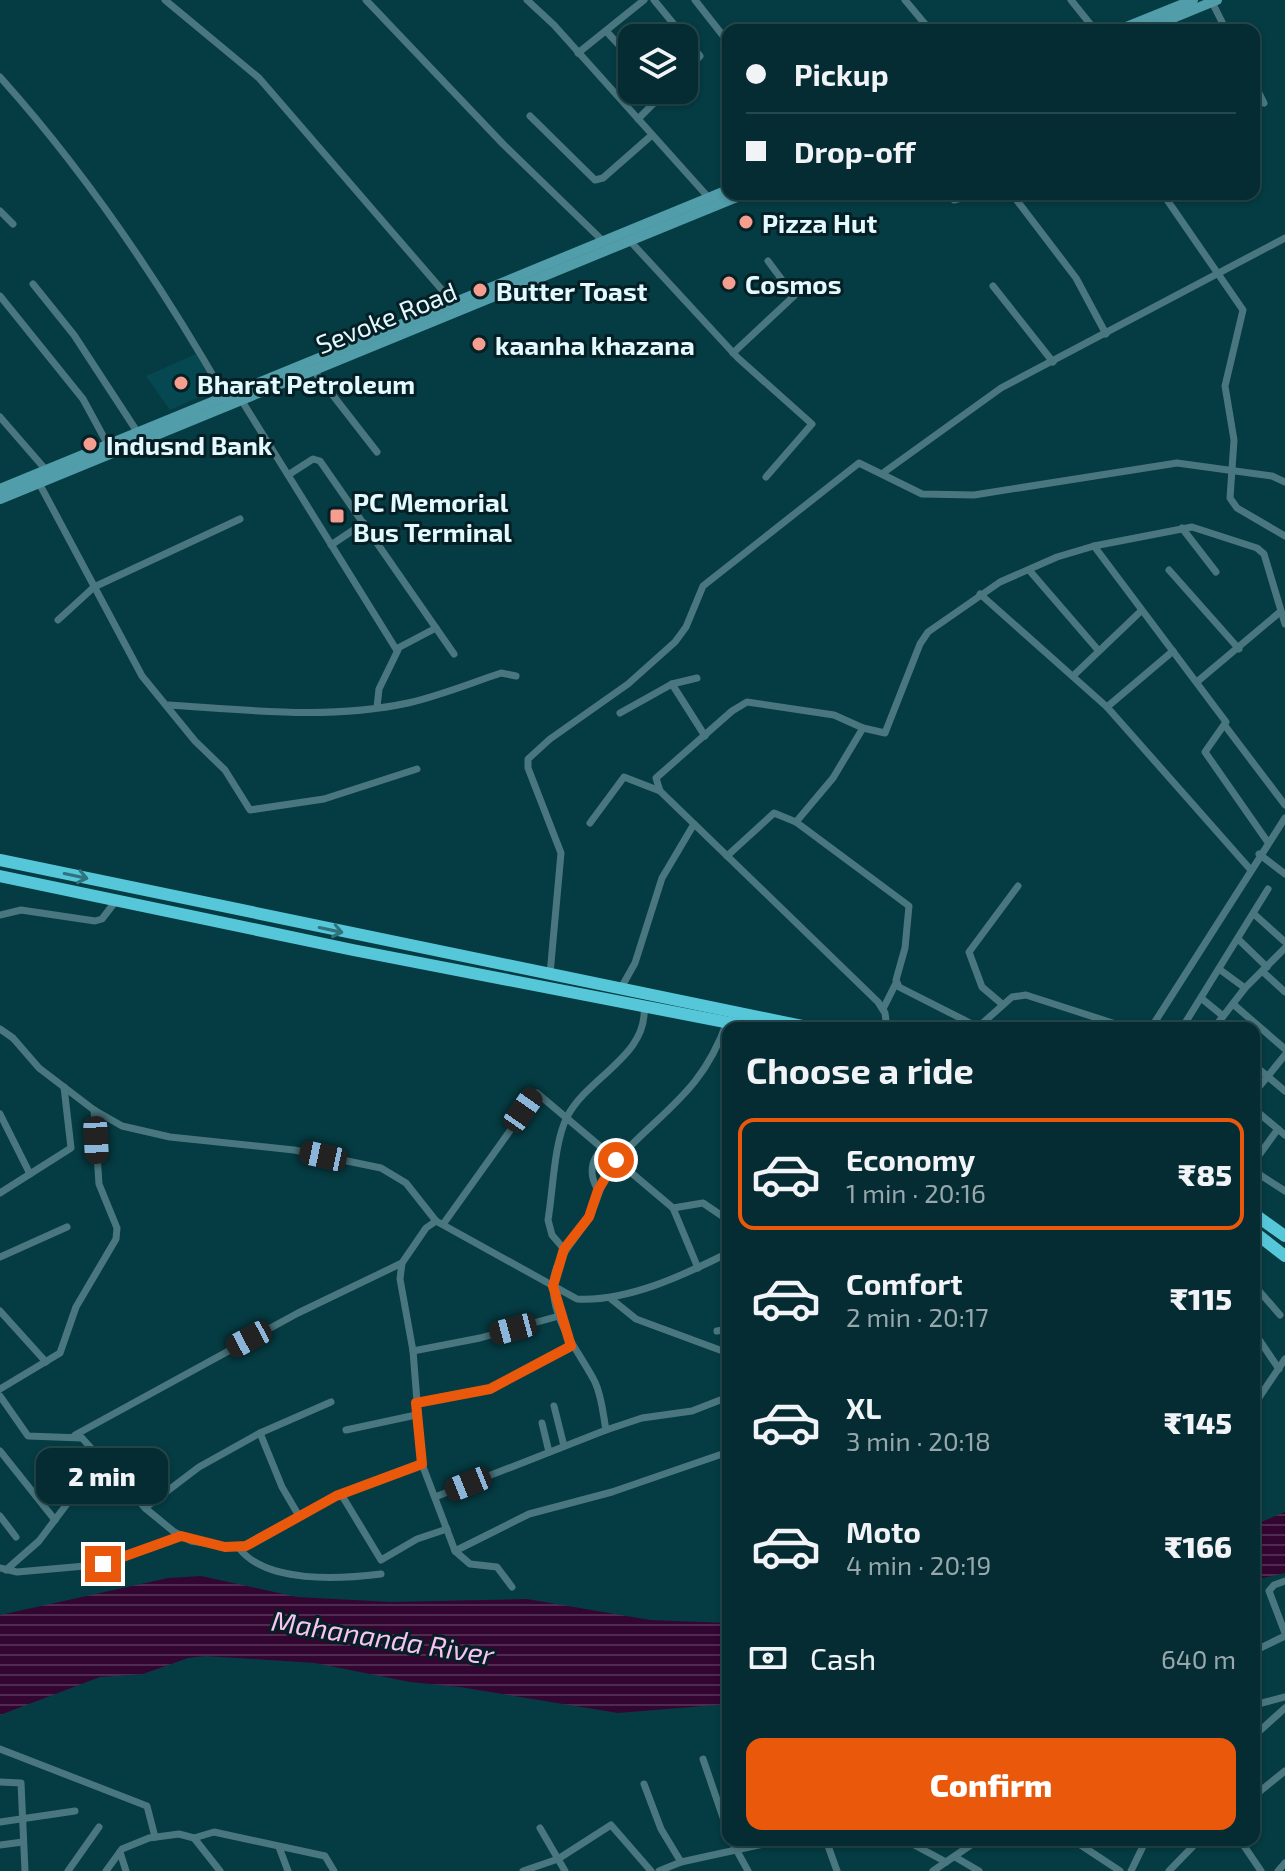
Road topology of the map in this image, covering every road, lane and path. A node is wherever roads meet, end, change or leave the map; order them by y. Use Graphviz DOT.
graph roads {
  1 [pos="165,0"];
  2 [pos="366,0"];
  3 [pos="527,0"];
  4 [pos="644,0"];
  5 [pos="654,0"];
  6 [pos="695,0"];
  7 [pos="905,0"];
  8 [pos="1071,0"];
  9 [pos="1193,0"];
  10 [pos="1214,1"];
  11 [pos="674,24"];
  12 [pos="925,24"];
  13 [pos="1090,24"];
  14 [pos="1134,24"];
  15 [pos="1158,24"];
  16 [pos="1224,24"];
  17 [pos="606,31"];
  18 [pos="722,34"];
  19 [pos="618,44"];
  20 [pos="578,53"];
  21 [pos="0,77"];
  22 [pos="1260,95"];
  23 [pos="1264,103"];
  24 [pos="652,104"];
  25 [pos="530,116"];
  26 [pos="638,119"];
  27 [pos="652,135"];
  28 [pos="722,193"];
  29 [pos="709,198"];
  30 [pos="729,200"];
  31 [pos="1017,200"];
  32 [pos="1167,200"];
  33 [pos="0,211"];
  34 [pos="13,224"];
  35 [pos="1285,238"];
  36 [pos="630,241"];
  37 [pos="606,246"];
  38 [pos="768,261"];
  39 [pos="1218,275"];
  40 [pos="33,284"];
  41 [pos="993,286"];
  42 [pos="0,296"];
  43 [pos="457,307"];
  44 [pos="1106,334"];
  45 [pos="733,353"];
  46 [pos="1053,362"];
  47 [pos="314,371"];
  48 [pos="242,401"];
  49 [pos="228,402"];
  50 [pos="0,417"];
  51 [pos="138,433"];
  52 [pos="108,445"];
  53 [pos="377,452"];
  54 [pos="46,470"];
  55 [pos="1231,470"];
  56 [pos="883,473"];
  57 [pos="288,475"];
  58 [pos="766,477"];
  59 [pos="1285,482"];
  60 [pos="39,483"];
  61 [pos="0,489"];
  62 [pos="0,499"];
  63 [pos="240,519"];
  64 [pos="364,523"];
  65 [pos="1182,528"];
  66 [pos="1285,536"];
  67 [pos="331,545"];
  68 [pos="1094,546"];
  69 [pos="1029,570"];
  70 [pos="1169,570"];
  71 [pos="1216,572"];
  72 [pos="94,587"];
  73 [pos="980,594"];
  74 [pos="1141,611"];
  75 [pos="1280,612"];
  76 [pos="58,620"];
  77 [pos="1285,624"];
  78 [pos="436,628"];
  79 [pos="1239,649"];
  80 [pos="398,650"];
  81 [pos="1098,650"];
  82 [pos="1173,651"];
  83 [pos="454,654"];
  84 [pos="516,676"];
  85 [pos="1073,676"];
  86 [pos="697,678"];
  87 [pos="1198,681"];
  88 [pos="672,684"];
  89 [pos="169,705"];
  90 [pos="377,707"];
  91 [pos="1107,707"];
  92 [pos="620,713"];
  93 [pos="1226,727"];
  94 [pos="863,728"];
  95 [pos="705,736"];
  96 [pos="417,769"];
  97 [pos="660,791"];
  98 [pos="1285,805"];
  99 [pos="1285,818"];
  100 [pos="796,822"];
  101 [pos="590,823"];
  102 [pos="694,824"];
  103 [pos="1267,841"];
  104 [pos="1259,854"];
  105 [pos="727,856"];
  106 [pos="0,860"];
  107 [pos="1250,869"];
  108 [pos="1285,874"];
  109 [pos="0,876"];
  110 [pos="1018,886"];
  111 [pos="1268,889"];
  112 [pos="115,902"];
  113 [pos="1254,914"];
  114 [pos="0,915"];
  115 [pos="1238,939"];
  116 [pos="1285,945"];
  117 [pos="1219,969"];
  118 [pos="1264,969"];
  119 [pos="550,975"];
  120 [pos="896,983"];
  121 [pos="1245,988"];
  122 [pos="620,990"];
  123 [pos="1285,992"];
  124 [pos="1201,998"];
  125 [pos="644,1001"];
  126 [pos="1002,1004"];
  127 [pos="1233,1004"];
  128 [pos="883,1009"];
  129 [pos="1223,1016"];
  130 [pos="0,1020"];
  131 [pos="727,1022"];
  132 [pos="775,1022"];
  133 [pos="886,1022"];
  134 [pos="967,1022"];
  135 [pos="983,1022"];
  136 [pos="1109,1022"];
  137 [pos="1155,1022"];
  138 [pos="1186,1022"];
  139 [pos="1218,1022"];
  140 [pos="1252,1022"];
  141 [pos="1260,1029"];
  142 [pos="3,1031"];
  143 [pos="722,1033"];
  144 [pos="1285,1052"];
  145 [pos="1260,1071"];
  146 [pos="1267,1077"];
  147 [pos="64,1086"];
  148 [pos="1260,1086"];
  149 [pos="1285,1091"];
  150 [pos="94,1110"];
  151 [pos="0,1114"];
  152 [pos="1260,1114"];
  153 [pos="566,1117"];
  154 [pos="1282,1132"];
  155 [pos="603,1149"];
  156 [pos="1260,1156"];
  157 [pos="616,1160"];
  158 [pos="30,1174"];
  159 [pos="1260,1175"];
  160 [pos="598,1190"];
  161 [pos="1285,1191"];
  162 [pos="0,1193"];
  163 [pos="673,1208"];
  164 [pos="722,1216"];
  165 [pos="1260,1218"];
  166 [pos="440,1222"];
  167 [pos="67,1227"];
  168 [pos="1285,1236"];
  169 [pos="1260,1237"];
  170 [pos="564,1249"];
  171 [pos="722,1256"];
  172 [pos="1285,1256"];
  173 [pos="0,1257"];
  174 [pos="402,1263"];
  175 [pos="698,1268"];
  176 [pos="553,1286"];
  177 [pos="1260,1292"];
  178 [pos="610,1298"];
  179 [pos="0,1311"];
  180 [pos="1280,1315"];
  181 [pos="559,1316"];
  182 [pos="722,1330"];
  183 [pos="717,1331"];
  184 [pos="1260,1341"];
  185 [pos="571,1346"];
  186 [pos="413,1351"];
  187 [pos="722,1351"];
  188 [pos="1285,1359"];
  189 [pos="46,1362"];
  190 [pos="1279,1369"];
  191 [pos="0,1389"];
  192 [pos="0,1396"];
  193 [pos="1260,1396"];
  194 [pos="722,1399"];
  195 [pos="331,1402"];
  196 [pos="416,1403"];
  197 [pos="554,1406"];
  198 [pos="416,1415"];
  199 [pos="542,1423"];
  200 [pos="346,1430"];
  201 [pos="606,1430"];
  202 [pos="260,1433"];
  203 [pos="75,1435"];
  204 [pos="564,1446"];
  205 [pos="0,1451"];
  206 [pos="549,1452"];
  207 [pos="722,1454"];
  208 [pos="104,1463"];
  209 [pos="422,1464"];
  210 [pos="341,1494"];
  211 [pos="435,1497"];
  212 [pos="145,1508"];
  213 [pos="0,1516"];
  214 [pos="299,1516"];
  215 [pos="55,1520"];
  216 [pos="447,1529"];
  217 [pos="181,1536"];
  218 [pos="16,1537"];
  219 [pos="239,1548"];
  220 [pos="455,1551"];
  221 [pos="3,1569"];
  222 [pos="381,1574"];
  223 [pos="1285,1581"];
  224 [pos="512,1587"];
  225 [pos="1285,1634"];
  226 [pos="1260,1648"];
  227 [pos="1285,1697"];
  228 [pos="1260,1703"];
  229 [pos="1284,1709"];
  230 [pos="1260,1731"];
  231 [pos="0,1749"];
  232 [pos="703,1759"];
  233 [pos="1285,1771"];
  234 [pos="0,1782"];
  235 [pos="644,1784"];
  236 [pos="1260,1791"];
  237 [pos="75,1811"];
  238 [pos="722,1814"];
  239 [pos="23,1820"];
  240 [pos="0,1822"];
  241 [pos="99,1827"];
  242 [pos="540,1828"];
  243 [pos="155,1837"];
  244 [pos="194,1838"];
  245 [pos="23,1842"];
  246 [pos="0,1845"];
  247 [pos="733,1846"];
  248 [pos="751,1846"];
  249 [pos="828,1846"];
  250 [pos="916,1846"];
  251 [pos="970,1846"];
  252 [pos="1082,1846"];
  253 [pos="1143,1846"];
  254 [pos="1193,1846"];
  255 [pos="1244,1846"];
  256 [pos="279,1847"];
  257 [pos="734,1850"];
  258 [pos="120,1852"];
  259 [pos="955,1857"];
  260 [pos="558,1859"];
  261 [pos="681,1862"];
  262 [pos="946,1862"];
  263 [pos="1285,1863"];
  264 [pos="25,1871"];
  265 [pos="68,1871"];
  266 [pos="106,1871"];
  267 [pos="126,1871"];
  268 [pos="220,1871"];
  269 [pos="288,1871"];
  270 [pos="334,1871"];
  271 [pos="523,1871"];
  272 [pos="565,1871"];
  273 [pos="651,1871"];
  274 [pos="659,1871"];
  275 [pos="748,1871"];
  276 [pos="837,1871"];
  277 [pos="934,1871"];
  278 [pos="979,1871"];
  279 [pos="1120,1871"];
  280 [pos="1131,1871"];
  281 [pos="1169,1871"];
  282 [pos="1261,1871"];
  283 [pos="1278,1871"];
  1 -- 43 [label="street"];
  2 -- 37 [label="street"];
  3 -- 20 [label="street"];
  4 -- 17 [label="street"];
  5 -- 11 [label="street"];
  6 -- 18 [label="street"];
  7 -- 12 [label="street"];
  8 -- 13 [label="street"];
  9 -- 14 [label="main road"];
  10 -- 15 [label="main road"];
  10 -- 16 [label="street"];
  17 -- 19 [label="street"];
  17 -- 20 [label="street"];
  20 -- 26 [label="street"];
  21 -- 49 [label="street"];
  22 -- 23 [label="street"];
  24 -- 26 [label="street"];
  25 -- 27 [label="street"];
  26 -- 27 [label="street"];
  27 -- 29 [label="street"];
  28 -- 29 [label="main road, Sevoke Road"];
  29 -- 37 [label="main road, Sevoke Road"];
  30 -- 36 [label="main road, Sevoke Road"];
  31 -- 44 [label="street"];
  32 -- 39 [label="street"];
  33 -- 34 [label="street"];
  35 -- 39 [label="street"];
  36 -- 37 [label="main road, Sevoke Road"];
  36 -- 45 [label="street"];
  37 -- 43 [label="main road, Sevoke Road"];
  38 -- 45 [label="street"];
  39 -- 44 [label="street"];
  39 -- 55 [label="street"];
  40 -- 51 [label="street"];
  41 -- 46 [label="street"];
  42 -- 52 [label="street"];
  43 -- 47 [label="main road, Sevoke Road"];
  43 -- 49 [label="main road, Sevoke Road"];
  44 -- 46 [label="street"];
  45 -- 58 [label="street"];
  46 -- 56 [label="street"];
  47 -- 48 [label="main road, Sevoke Road"];
  47 -- 53 [label="street"];
  48 -- 49 [label="main road, Sevoke Road"];
  48 -- 57 [label="street"];
  49 -- 51 [label="main road, Sevoke Road"];
  49 -- 60 [label="main road, Sevoke Road"];
  50 -- 54 [label="street"];
  51 -- 52 [label="main road, Sevoke Road"];
  52 -- 54 [label="main road, Sevoke Road"];
  54 -- 61 [label="main road, Sevoke Road"];
  55 -- 56 [label="street"];
  55 -- 59 [label="street"];
  55 -- 66 [label="street"];
  56 -- 119 [label="street"];
  57 -- 64 [label="street"];
  57 -- 67 [label="street"];
  60 -- 62 [label="main road, Sevoke Road"];
  60 -- 72 [label="street"];
  63 -- 72 [label="street"];
  64 -- 67 [label="street"];
  64 -- 78 [label="street"];
  65 -- 68 [label="street"];
  65 -- 71 [label="street"];
  65 -- 75 [label="street"];
  67 -- 80 [label="street"];
  68 -- 69 [label="street"];
  68 -- 74 [label="street"];
  69 -- 73 [label="street"];
  69 -- 81 [label="street"];
  70 -- 79 [label="street"];
  72 -- 76 [label="street"];
  72 -- 89 [label="street"];
  73 -- 85 [label="street"];
  73 -- 94 [label="street"];
  74 -- 81 [label="street"];
  74 -- 82 [label="street"];
  75 -- 77 [label="street"];
  75 -- 79 [label="street"];
  78 -- 80 [label="street"];
  78 -- 83 [label="street"];
  79 -- 87 [label="street"];
  80 -- 90 [label="street"];
  81 -- 85 [label="street"];
  82 -- 87 [label="street"];
  82 -- 91 [label="street"];
  84 -- 90 [label="street"];
  85 -- 91 [label="street"];
  86 -- 88 [label="street"];
  87 -- 93 [label="street"];
  88 -- 92 [label="street"];
  88 -- 95 [label="street"];
  89 -- 90 [label="street"];
  89 -- 96 [label="street"];
  91 -- 107 [label="street"];
  93 -- 98 [label="street"];
  93 -- 103 [label="street"];
  94 -- 95 [label="street"];
  94 -- 100 [label="street"];
  95 -- 97 [label="street"];
  97 -- 101 [label="street"];
  97 -- 102 [label="street"];
  99 -- 103 [label="street"];
  100 -- 105 [label="street"];
  100 -- 120 [label="street"];
  102 -- 105 [label="street"];
  102 -- 122 [label="street"];
  103 -- 104 [label="street"];
  104 -- 107 [label="street"];
  104 -- 108 [label="street"];
  105 -- 128 [label="street"];
  106 -- 119 [label="highway, one-way"];
  107 -- 137 [label="street"];
  109 -- 112 [label="highway"];
  110 -- 126 [label="street"];
  111 -- 113 [label="street"];
  112 -- 114 [label="street"];
  112 -- 125 [label="highway"];
  113 -- 115 [label="street"];
  113 -- 116 [label="street"];
  115 -- 117 [label="street"];
  115 -- 118 [label="street"];
  116 -- 118 [label="street"];
  117 -- 121 [label="street"];
  117 -- 124 [label="street"];
  118 -- 121 [label="street"];
  118 -- 123 [label="street"];
  119 -- 122 [label="highway"];
  120 -- 128 [label="street"];
  120 -- 134 [label="street"];
  121 -- 127 [label="street"];
  122 -- 125 [label="highway"];
  124 -- 129 [label="street"];
  124 -- 138 [label="street"];
  125 -- 131 [label="highway"];
  125 -- 132 [label="highway"];
  125 -- 153 [label="street"];
  126 -- 135 [label="street"];
  126 -- 136 [label="street"];
  127 -- 129 [label="street"];
  127 -- 140 [label="street"];
  128 -- 133 [label="street"];
  129 -- 139 [label="street"];
  130 -- 142 [label="street"];
  141 -- 144 [label="street"];
  142 -- 147 [label="street"];
  143 -- 157 [label="street"];
  144 -- 146 [label="street"];
  145 -- 146 [label="street"];
  146 -- 148 [label="street"];
  146 -- 149 [label="street"];
  147 -- 150 [label="street"];
  147 -- 158 [label="street"];
  150 -- 166 [label="street"];
  150 -- 189 [label="street"];
  151 -- 158 [label="street"];
  152 -- 154 [label="street"];
  153 -- 155 [label="street"];
  153 -- 166 [label="street"];
  153 -- 170 [label="street"];
  154 -- 156 [label="street"];
  155 -- 157 [label="street"];
  155 -- 160 [label="street"];
  157 -- 160 [label="street"];
  157 -- 163 [label="street"];
  158 -- 162 [label="street"];
  159 -- 161 [label="street"];
  160 -- 170 [label="street"];
  163 -- 164 [label="street"];
  163 -- 175 [label="street"];
  165 -- 168 [label="highway"];
  166 -- 174 [label="street"];
  166 -- 176 [label="street"];
  167 -- 173 [label="street"];
  169 -- 172 [label="highway"];
  170 -- 176 [label="street"];
  171 -- 175 [label="street"];
  174 -- 186 [label="street"];
  174 -- 203 [label="street"];
  175 -- 178 [label="street"];
  176 -- 178 [label="street"];
  176 -- 181 [label="street"];
  177 -- 180 [label="street"];
  178 -- 187 [label="street"];
  179 -- 189 [label="street"];
  181 -- 185 [label="street"];
  181 -- 186 [label="street"];
  182 -- 183 [label="street"];
  184 -- 190 [label="street"];
  185 -- 196 [label="street"];
  185 -- 201 [label="street"];
  186 -- 196 [label="street"];
  188 -- 190 [label="street"];
  189 -- 191 [label="street"];
  190 -- 193 [label="street"];
  192 -- 203 [label="street"];
  194 -- 201 [label="street"];
  195 -- 202 [label="street"];
  196 -- 198 [label="street"];
  197 -- 204 [label="street"];
  198 -- 200 [label="street"];
  198 -- 209 [label="street"];
  199 -- 206 [label="street"];
  201 -- 204 [label="street"];
  202 -- 212 [label="street"];
  202 -- 214 [label="street"];
  203 -- 208 [label="street"];
  204 -- 206 [label="street"];
  205 -- 215 [label="street"];
  206 -- 211 [label="street"];
  207 -- 220 [label="street"];
  208 -- 212 [label="street"];
  208 -- 215 [label="street"];
  209 -- 210 [label="street"];
  209 -- 211 [label="street"];
  210 -- 214 [label="street"];
  210 -- 216 [label="street"];
  211 -- 216 [label="street"];
  212 -- 217 [label="street"];
  213 -- 218 [label="street"];
  214 -- 219 [label="street"];
  215 -- 221 [label="street"];
  216 -- 220 [label="street"];
  217 -- 219 [label="street"];
  217 -- 221 [label="street"];
  219 -- 222 [label="street"];
  220 -- 224 [label="street"];
  223 -- 225 [label="street"];
  225 -- 226 [label="street"];
  227 -- 228 [label="street"];
  229 -- 230 [label="street"];
  231 -- 243 [label="street"];
  232 -- 238 [label="street"];
  233 -- 236 [label="street"];
  234 -- 239 [label="street"];
  235 -- 261 [label="street"];
  237 -- 239 [label="street"];
  239 -- 240 [label="street"];
  239 -- 245 [label="street"];
  241 -- 265 [label="street"];
  242 -- 260 [label="street"];
  243 -- 244 [label="street"];
  243 -- 258 [label="street"];
  244 -- 256 [label="street"];
  244 -- 268 [label="street"];
  245 -- 246 [label="street"];
  245 -- 264 [label="street"];
  247 -- 257 [label="street"];
  248 -- 257 [label="street"];
  249 -- 276 [label="street"];
  250 -- 262 [label="street"];
  251 -- 259 [label="street"];
  252 -- 279 [label="street"];
  253 -- 280 [label="street"];
  254 -- 281 [label="street"];
  255 -- 282 [label="street"];
  256 -- 269 [label="street"];
  256 -- 270 [label="street"];
  257 -- 261 [label="street"];
  257 -- 275 [label="street"];
  258 -- 266 [label="street"];
  258 -- 267 [label="street"];
  259 -- 262 [label="street"];
  259 -- 278 [label="street"];
  260 -- 271 [label="street"];
  260 -- 272 [label="street"];
  260 -- 273 [label="street"];
  261 -- 274 [label="street"];
  262 -- 277 [label="street"];
  263 -- 283 [label="street"];
}
